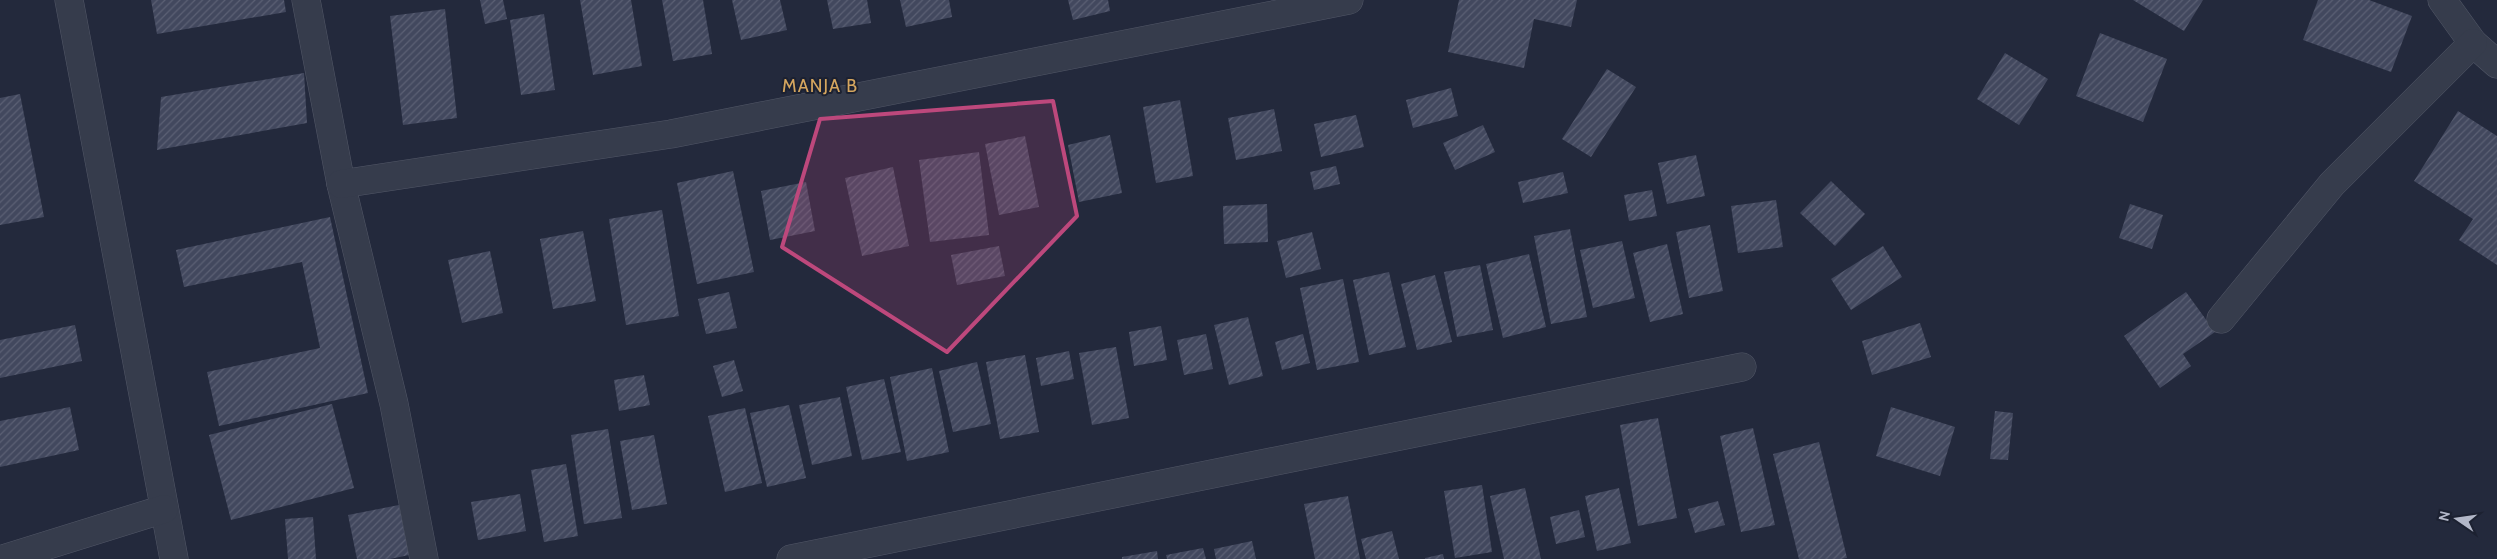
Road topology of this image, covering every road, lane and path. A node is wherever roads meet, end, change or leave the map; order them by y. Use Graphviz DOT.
graph roads {
  1 [pos="69,0"];
  2 [pos="306,0"];
  3 [pos="1349,0"];
  4 [pos="2442,0"];
  5 [pos="2473,43"];
  6 [pos="2497,64"];
  7 [pos="342,184"];
  8 [pos="2221,319"];
  9 [pos="1742,367"];
  10 [pos="164,509"];
  11 [pos="4,559"];
  12 [pos="174,559"];
  13 [pos="424,559"];
  14 [pos="791,559"];
  1 -- 10 [label="street"];
  2 -- 7 [label="street"];
  3 -- 7 [label="street"];
  4 -- 5 [label="street"];
  5 -- 6 [label="street"];
  5 -- 8 [label="street"];
  7 -- 13 [label="street"];
  9 -- 14 [label="street"];
  10 -- 11 [label="street"];
  10 -- 12 [label="street"];
}
